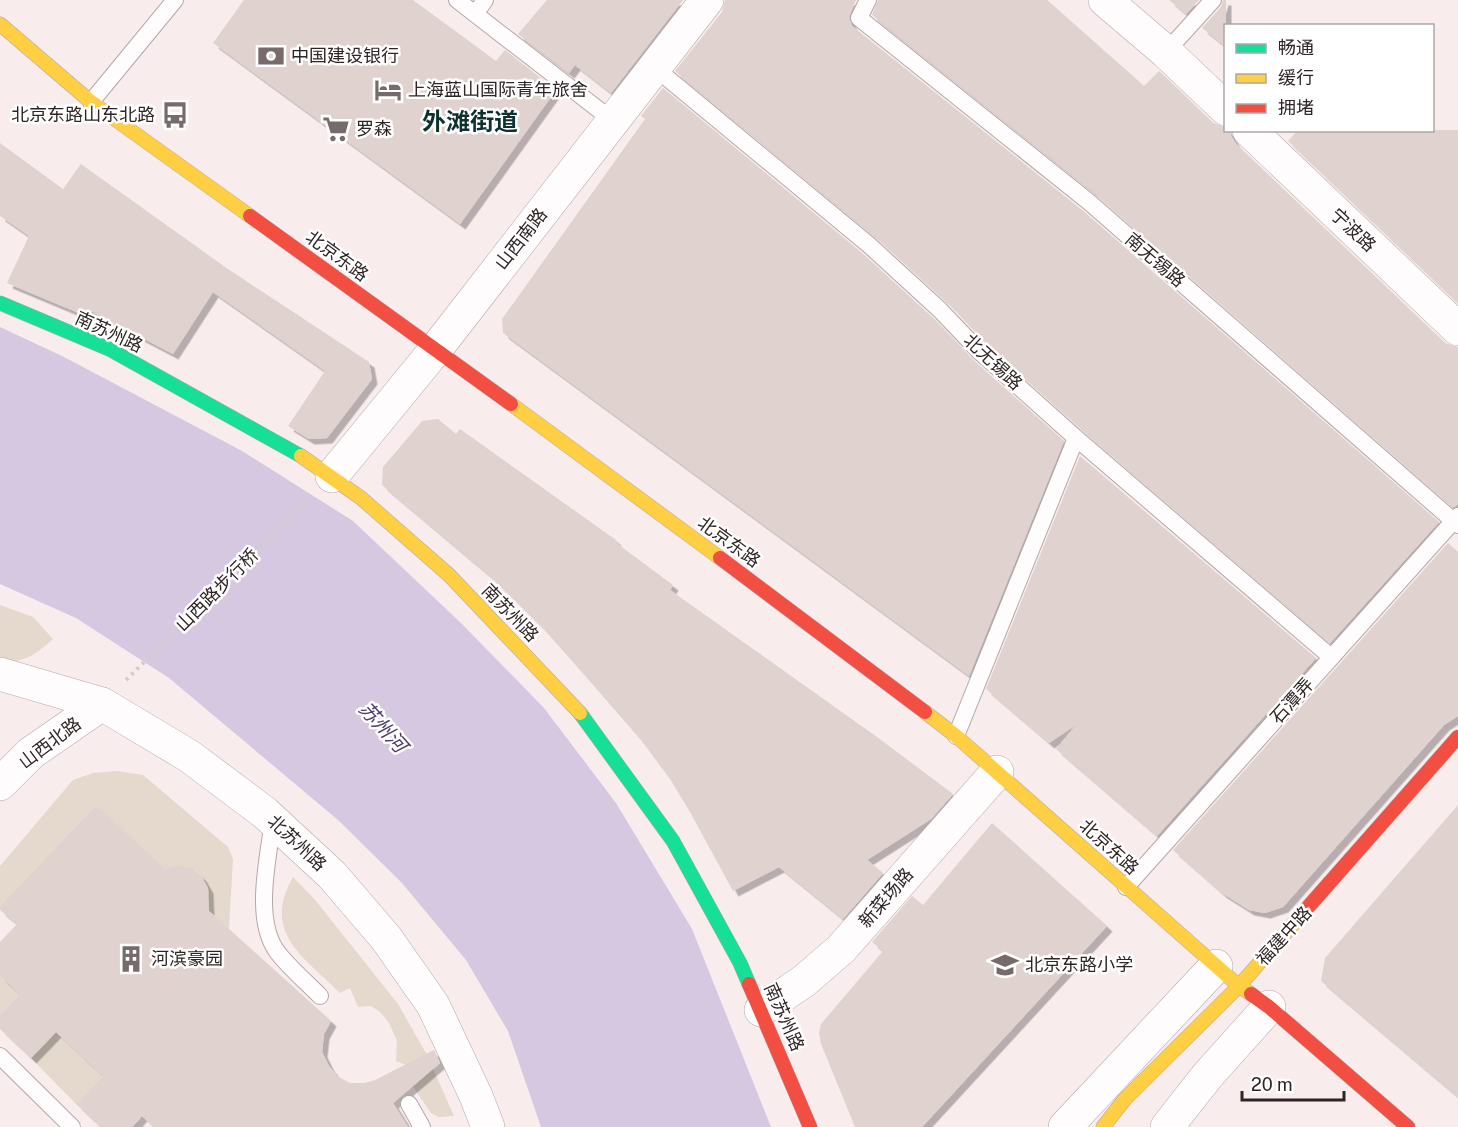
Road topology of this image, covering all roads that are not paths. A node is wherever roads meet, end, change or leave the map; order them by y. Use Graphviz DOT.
graph roads {
  1 [pos="175,0"];
  2 [pos="457,0"];
  3 [pos="707,0"];
  4 [pos="868,0"];
  5 [pos="1105,0"];
  6 [pos="1213,0"];
  7 [pos="480,7"];
  8 [pos="0,24"];
  9 [pos="1166,52"];
  10 [pos="654,67"];
  11 [pos="91,102"];
  12 [pos="1224,107"];
  13 [pos="612,120"];
  14 [pos="1250,132"];
  15 [pos="0,303"];
  16 [pos="1458,329"];
  17 [pos="436,348"];
  18 [pos="1076,438"];
  19 [pos="332,476"];
  20 [pos="1457,521"];
  21 [pos="1331,657"];
  22 [pos="0,674"];
  23 [pos="102,704"];
  24 [pos="956,736"];
  25 [pos="1458,737"];
  26 [pos="997,772"];
  27 [pos="0,784"];
  28 [pos="273,821"];
  29 [pos="1126,887"];
  30 [pos="1228,976"];
  31 [pos="320,996"];
  32 [pos="761,1010"];
  33 [pos="1263,1019"];
  34 [pos="0,1056"];
  35 [pos="409,1104"];
  36 [pos="72,1127"];
  37 [pos="422,1127"];
  38 [pos="488,1127"];
  39 [pos="810,1127"];
  40 [pos="1065,1127"];
  41 [pos="1103,1127"];
  42 [pos="1167,1127"];
  43 [pos="1408,1127"];
  1 -- 11 [label="lane"];
  2 -- 7 [label="lane"];
  3 -- 10 [label="street, 山西南路"];
  4 -- 20 [label="lane, 南无锡路"];
  5 -- 9 [label="street"];
  6 -- 9 [label="lane"];
  7 -- 13 [label="lane"];
  8 -- 11 [label="main road, 北京东路"];
  9 -- 12 [label="street"];
  10 -- 13 [label="street, 山西南路"];
  10 -- 18 [label="lane, 北无锡路"];
  11 -- 17 [label="main road, 北京东路"];
  13 -- 17 [label="street, 山西南路"];
  14 -- 16 [label="street, 宁波路"];
  15 -- 19 [label="main road, 南苏州路"];
  17 -- 19 [label="street, 山西南路"];
  17 -- 24 [label="main road, 北京东路"];
  18 -- 21 [label="lane, 北无锡路"];
  18 -- 24 [label="lane"];
  19 -- 32 [label="main road, 南苏州路"];
  20 -- 21 [label="lane, 石潭弄"];
  21 -- 29 [label="lane, 石潭弄"];
  22 -- 23 [label="street, 北苏州路"];
  23 -- 27 [label="street, 山西北路"];
  23 -- 28 [label="street, 北苏州路"];
  24 -- 26 [label="main road, 北京东路"];
  25 -- 30 [label="main road, 福建中路"];
  26 -- 29 [label="main road, 北京东路"];
  26 -- 32 [label="street, 新菜场路"];
  28 -- 31 [label="lane"];
  28 -- 38 [label="street, 北苏州路"];
  29 -- 30 [label="main road, 北京东路"];
  30 -- 33 [label="main road, 北京东路"];
  30 -- 40 [label="street, 福建中路"];
  30 -- 41 [label="main road, 福建中路"];
  32 -- 39 [label="main road, 南苏州路"];
  33 -- 42 [label="street"];
  33 -- 43 [label="main road, 北京东路"];
  34 -- 36 [label="lane"];
  35 -- 37 [label="lane"];
}
